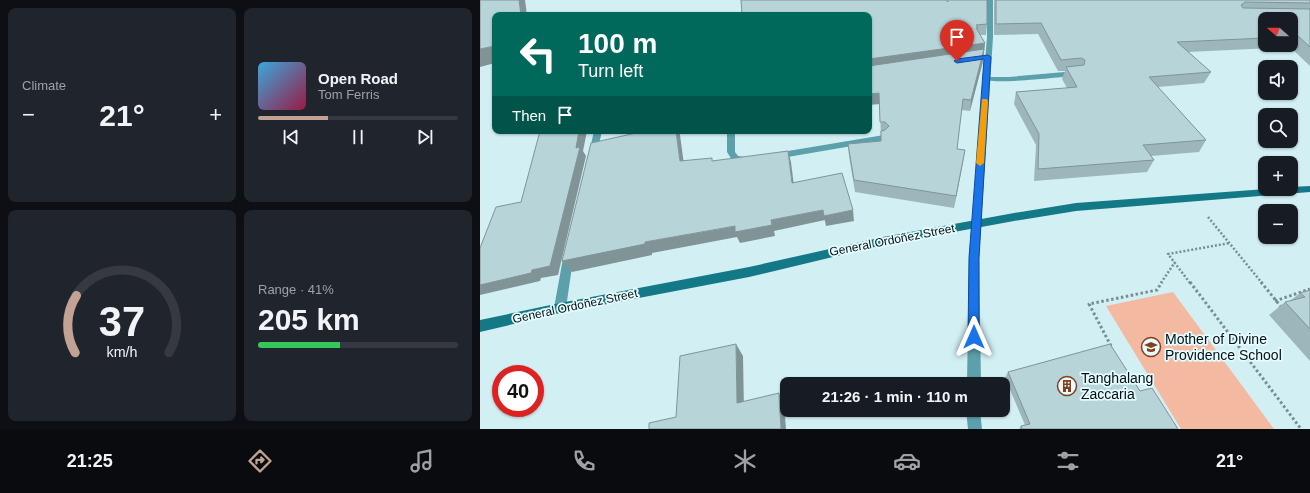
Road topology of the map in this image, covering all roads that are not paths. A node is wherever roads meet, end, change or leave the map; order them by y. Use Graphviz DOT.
graph roads {
  1 [pos="990,0"];
  2 [pos="1076,73"];
  3 [pos="986,79"];
  4 [pos="597,134"];
  5 [pos="731,134"];
  6 [pos="884,138"];
  7 [pos="770,157"];
  8 [pos="754,159"];
  9 [pos="591,161"];
  10 [pos="1310,189"];
  11 [pos="976,224"];
  12 [pos="571,242"];
  13 [pos="560,308"];
  14 [pos="480,326"];
  15 [pos="974,377"];
  16 [pos="974,417"];
  17 [pos="975,429"];
  1 -- 3 [label="street"];
  2 -- 3 [label="street"];
  3 -- 11 [label="street"];
  4 -- 9 [label="street"];
  5 -- 8 [label="street"];
  6 -- 7 [label="street"];
  10 -- 11 [label="main road, General Ordoñez Street"];
  11 -- 13 [label="main road, General Ordoñez Street"];
  11 -- 15 [label="street"];
  12 -- 13 [label="street"];
  13 -- 14 [label="main road, General Ordoñez Street"];
  16 -- 17 [label="street"];
}
